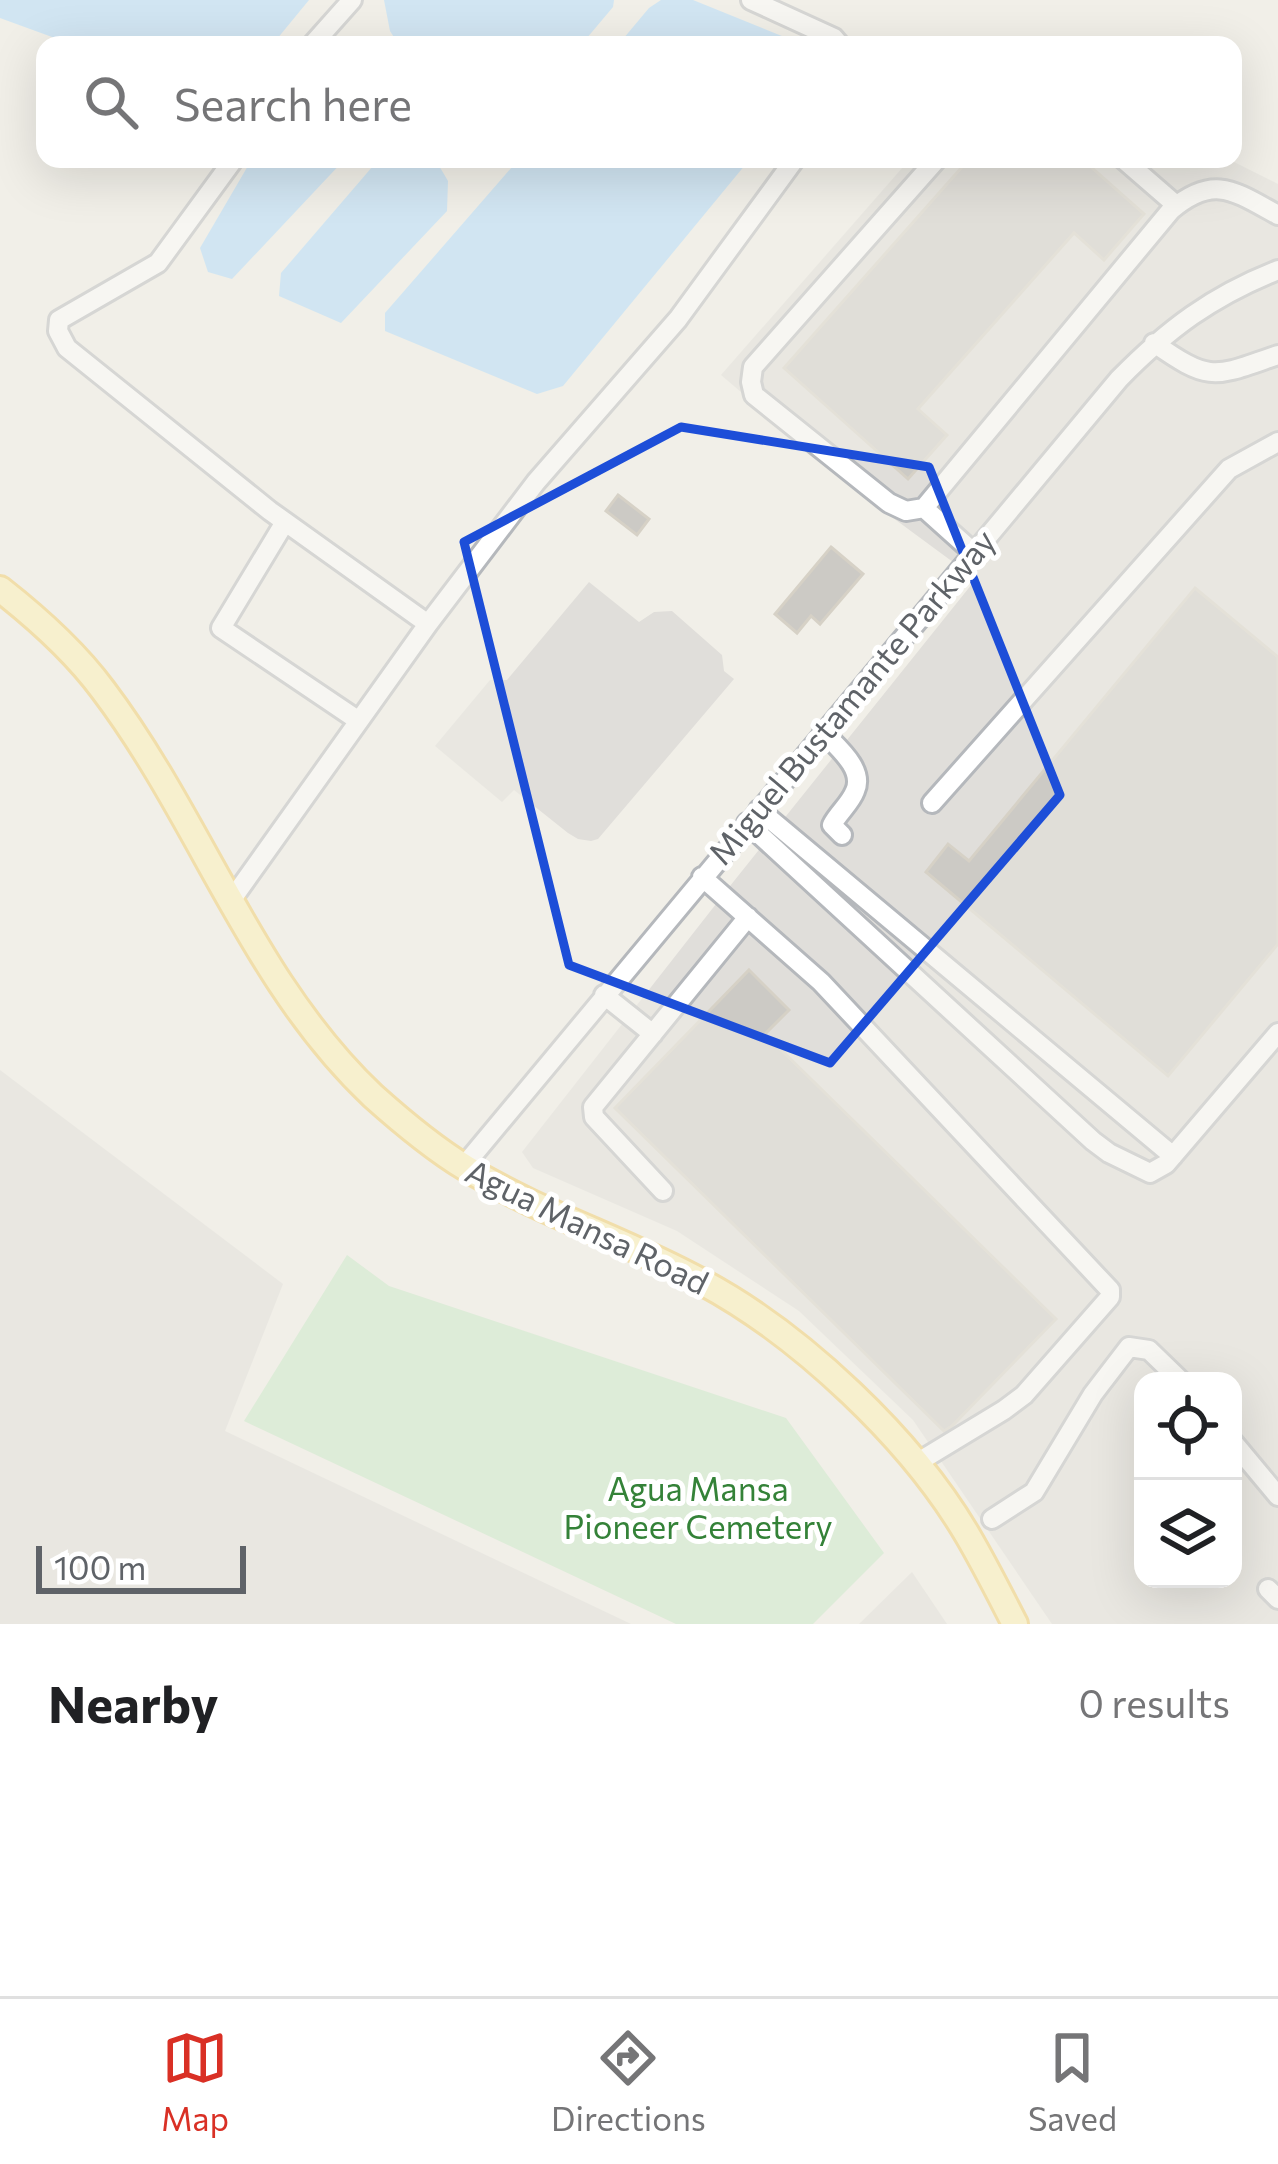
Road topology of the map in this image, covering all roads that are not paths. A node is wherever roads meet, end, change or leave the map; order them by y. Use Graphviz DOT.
graph roads {
  1 [pos="352,0"];
  2 [pos="751,0"];
  3 [pos="320,36"];
  4 [pos="830,36"];
  5 [pos="227,168"];
  6 [pos="788,168"];
  7 [pos="929,168"];
  8 [pos="1133,168"];
  9 [pos="1176,206"];
  10 [pos="1278,215"];
  11 [pos="1278,270"];
  12 [pos="1154,343"];
  13 [pos="1278,355"];
  14 [pos="1278,442"];
  15 [pos="924,508"];
  16 [pos="278,516"];
  17 [pos="973,552"];
  18 [pos="0,589"];
  19 [pos="428,624"];
  20 [pos="359,722"];
  21 [pos="823,732"];
  22 [pos="932,803"];
  23 [pos="753,816"];
  24 [pos="842,835"];
  25 [pos="703,877"];
  26 [pos="230,902"];
  27 [pos="748,917"];
  28 [pos="604,995"];
  29 [pos="1278,1033"];
  30 [pos="652,1034"];
  31 [pos="1173,1156"];
  32 [pos="463,1167"];
  33 [pos="663,1191"];
  34 [pos="1172,1372"];
  35 [pos="1242,1453"];
  36 [pos="915,1464"];
  37 [pos="1278,1496"];
  38 [pos="992,1519"];
  39 [pos="1015,1624"];
  1 -- 3 [label="street"];
  2 -- 4 [label="street"];
  5 -- 16 [label="street"];
  6 -- 19 [label="street"];
  7 -- 15 [label="street"];
  8 -- 9 [label="street"];
  9 -- 10 [label="street"];
  9 -- 15 [label="street"];
  11 -- 12 [label="street, Miguel Bustamante Parkway"];
  12 -- 13 [label="street"];
  12 -- 17 [label="street, Miguel Bustamante Parkway"];
  14 -- 22 [label="street"];
  15 -- 17 [label="street"];
  16 -- 19 [label="street"];
  16 -- 20 [label="street"];
  17 -- 21 [label="street, Miguel Bustamante Parkway"];
  18 -- 26 [label="main road, Agua Mansa Road"];
  19 -- 20 [label="street"];
  20 -- 26 [label="street"];
  21 -- 23 [label="street, Miguel Bustamante Parkway"];
  21 -- 24 [label="street"];
  23 -- 25 [label="street, Miguel Bustamante Parkway"];
  23 -- 31 [label="street"];
  23 -- 31 [label="street"];
  25 -- 27 [label="street"];
  25 -- 28 [label="street, Miguel Bustamante Parkway"];
  26 -- 32 [label="main road, Agua Mansa Road"];
  27 -- 30 [label="street"];
  27 -- 36 [label="street"];
  28 -- 30 [label="street"];
  28 -- 32 [label="street, Miguel Bustamante Parkway"];
  29 -- 31 [label="street"];
  30 -- 33 [label="street"];
  32 -- 36 [label="main road, Agua Mansa Road"];
  34 -- 38 [label="street"];
  35 -- 37 [label="street"];
  36 -- 39 [label="main road, Agua Mansa Road"];
}
